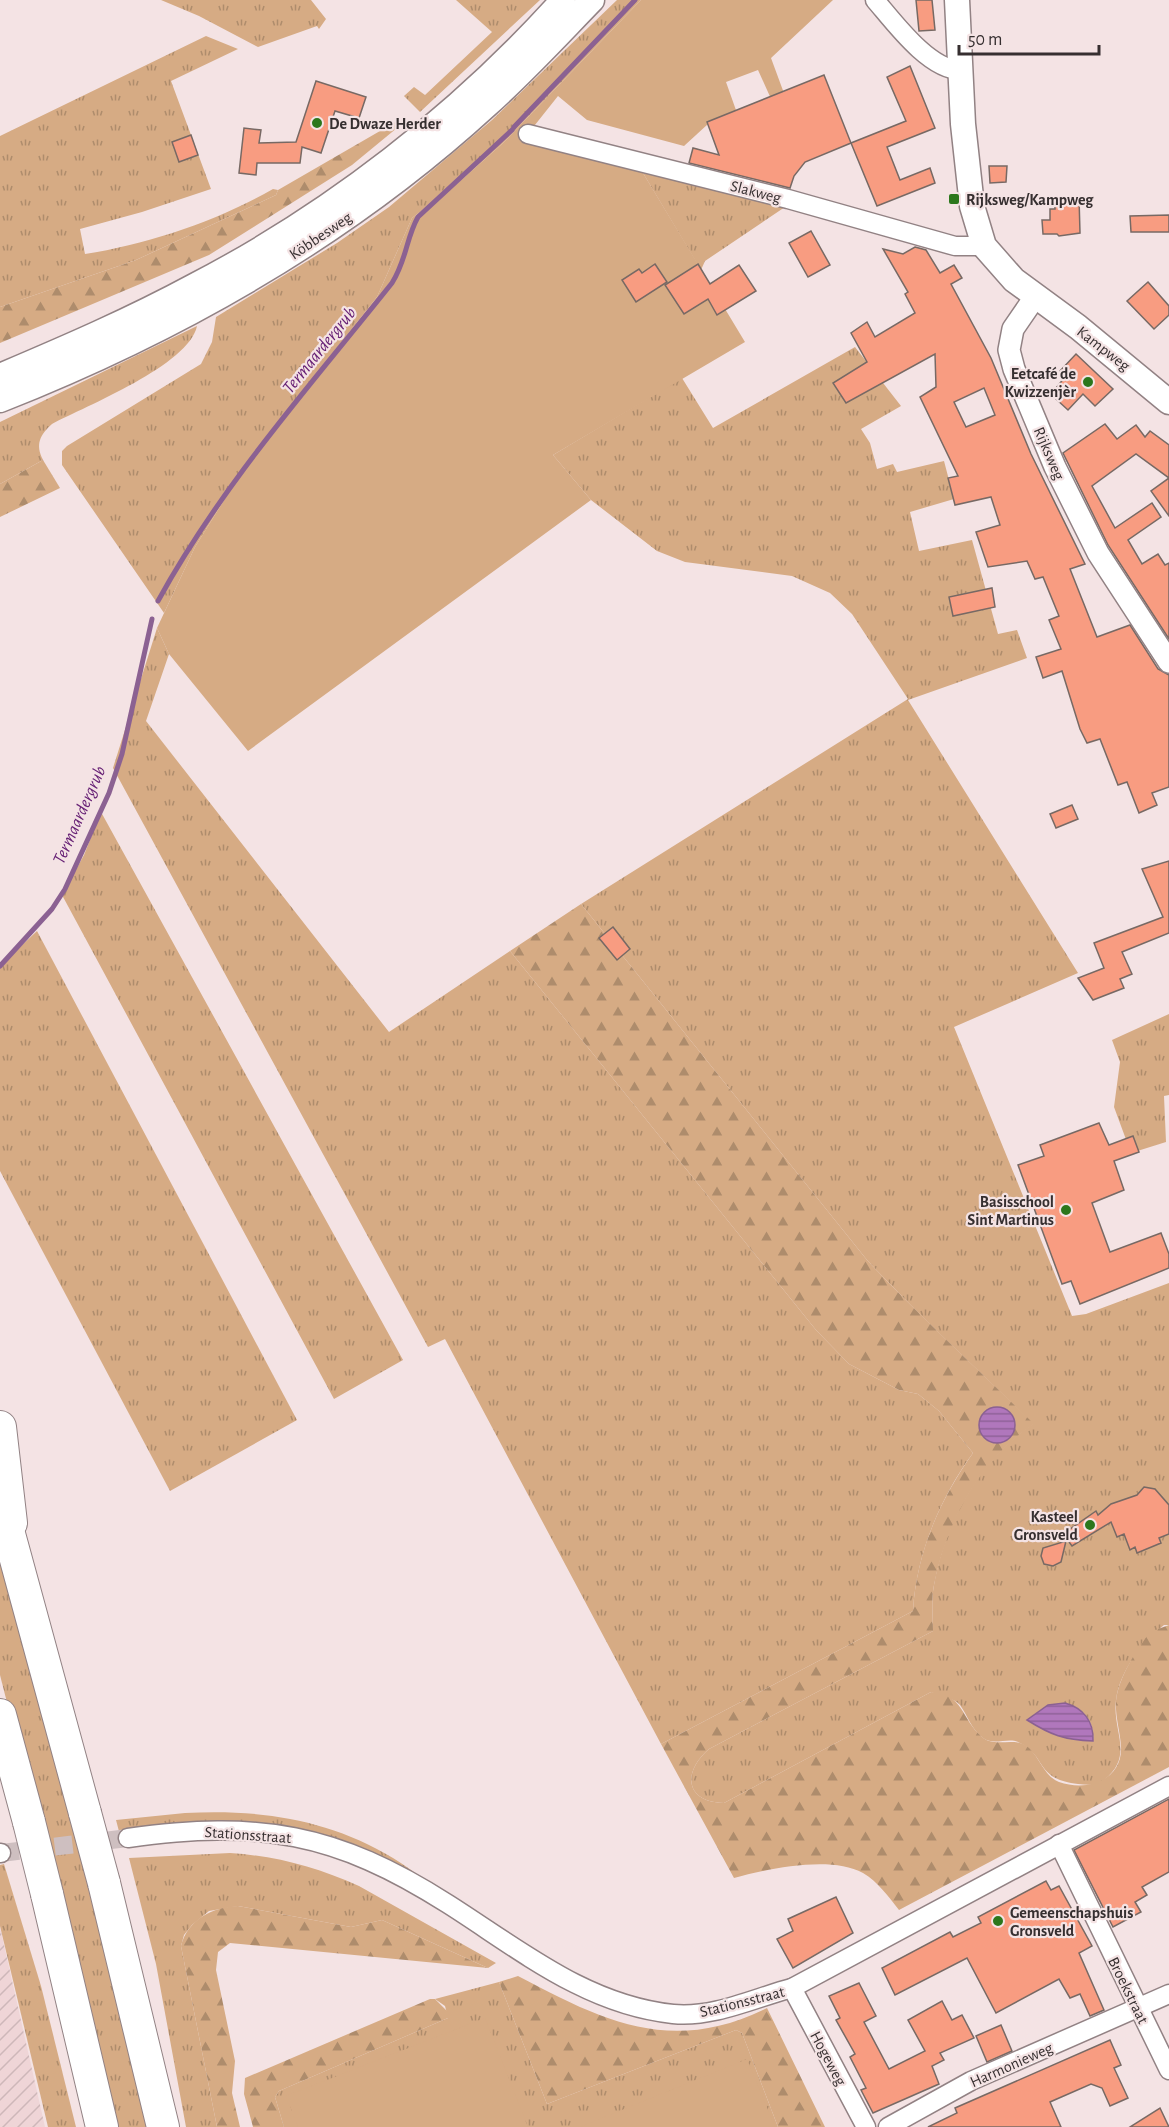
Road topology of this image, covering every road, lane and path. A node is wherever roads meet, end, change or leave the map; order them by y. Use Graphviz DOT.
graph roads {
  1 [pos="563,0"];
  2 [pos="592,0"];
  3 [pos="874,0"];
  4 [pos="957,0"];
  5 [pos="960,70"];
  6 [pos="528,134"];
  7 [pos="984,246"];
  8 [pos="201,295"];
  9 [pos="1035,297"];
  10 [pos="0,376"];
  11 [pos="0,400"];
  12 [pos="1169,402"];
  13 [pos="1169,662"];
  14 [pos="0,1427"];
  15 [pos="0,1501"];
  16 [pos="14,1548"];
  17 [pos="0,1715"];
  18 [pos="1169,1786"];
  19 [pos="129,1838"];
  20 [pos="1059,1844"];
  21 [pos="792,1988"];
  22 [pos="1169,1994"];
  23 [pos="1138,2007"];
  24 [pos="1169,2070"];
  25 [pos="102,2127"];
  26 [pos="163,2127"];
  27 [pos="866,2127"];
  28 [pos="888,2127"];
  1 -- 8 [label="main road, Köbbesweg"];
  2 -- 8 [label="main road, Köbbesweg"];
  3 -- 5 [label="street"];
  4 -- 5 [label="main road"];
  5 -- 7 [label="main road"];
  6 -- 7 [label="street, Slakweg"];
  7 -- 9 [label="main road"];
  8 -- 10 [label="main road, Köbbesweg"];
  8 -- 11 [label="main road, Köbbesweg"];
  9 -- 12 [label="main road, Kampweg"];
  9 -- 13 [label="street, Rijksweg"];
  14 -- 16 [label="highway"];
  15 -- 16 [label="highway"];
  16 -- 26 [label="highway, bridge"];
  17 -- 25 [label="highway, bridge"];
  18 -- 20 [label="street, Stationsstraat"];
  19 -- 21 [label="street, Stationsstraat"];
  20 -- 21 [label="street, Stationsstraat"];
  20 -- 23 [label="street, Broekstraat"];
  21 -- 27 [label="street, Hogeweg"];
  22 -- 23 [label="street, Harmonieweg"];
  23 -- 24 [label="street, Broekstraat"];
  23 -- 28 [label="street, Harmonieweg"];
}
